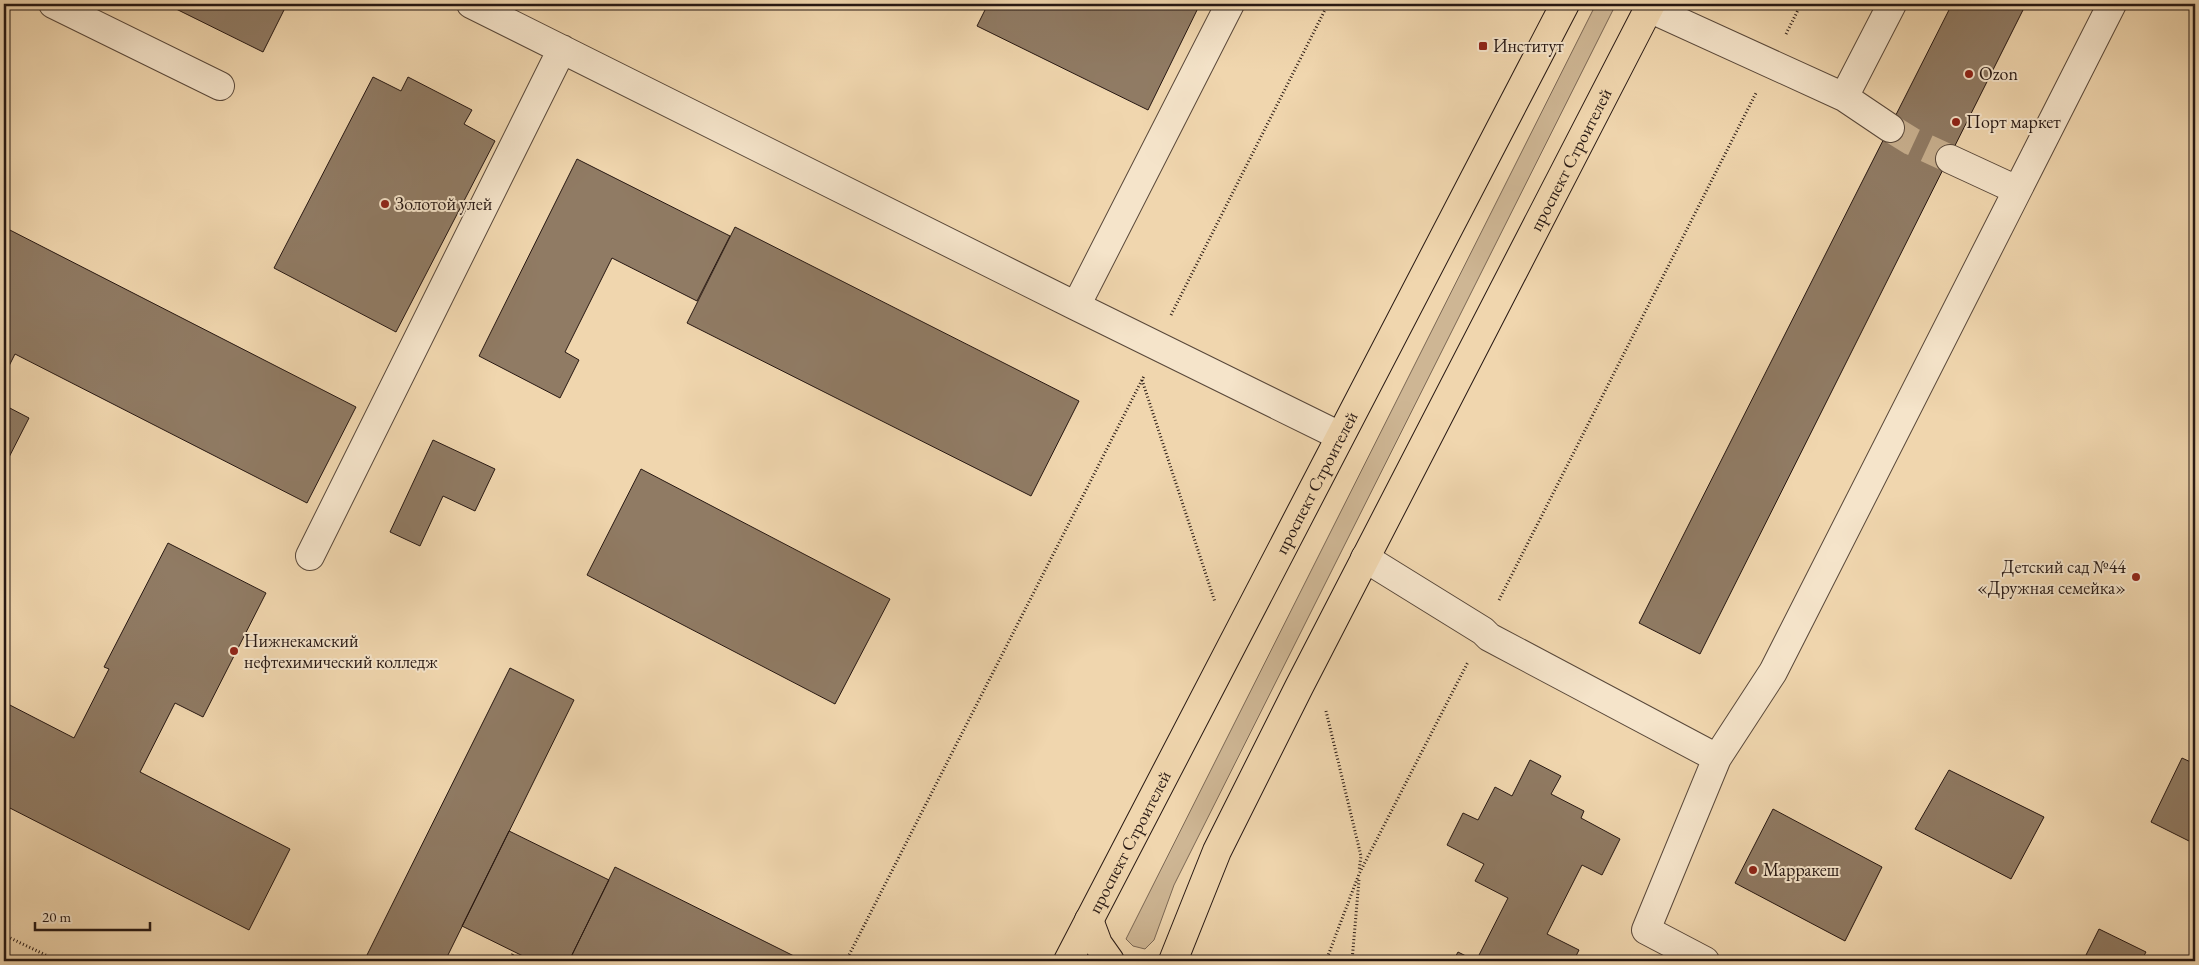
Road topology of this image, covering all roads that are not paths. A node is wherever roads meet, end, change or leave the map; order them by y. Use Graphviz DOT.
graph roads {
  1 [pos="53,4"];
  2 [pos="472,4"];
  3 [pos="1230,4"];
  4 [pos="1565,4"];
  5 [pos="1892,4"];
  6 [pos="2112,4"];
  7 [pos="1650,6"];
  8 [pos="562,49"];
  9 [pos="220,86"];
  10 [pos="1844,97"];
  11 [pos="1890,128"];
  12 [pos="1950,160"];
  13 [pos="2017,190"];
  14 [pos="1076,306"];
  15 [pos="1340,436"];
  16 [pos="310,556"];
  17 [pos="1365,558"];
  18 [pos="1717,758"];
  19 [pos="1089,920"];
  20 [pos="1172,959"];
  21 [pos="1068,961"];
  22 [pos="1110,961"];
  23 [pos="1705,961"];
  1 -- 9 [label="lane"];
  2 -- 8 [label="lane"];
  3 -- 14 [label="lane"];
  4 -- 15 [label="main road, проспект Строителей"];
  5 -- 10 [label="lane"];
  6 -- 13 [label="lane"];
  7 -- 10 [label="lane"];
  7 -- 17 [label="main road, проспект Строителей"];
  8 -- 14 [label="lane"];
  8 -- 16 [label="lane"];
  10 -- 11 [label="lane"];
  12 -- 13 [label="lane"];
  13 -- 18 [label="lane"];
  14 -- 15 [label="lane"];
  15 -- 19 [label="main road, проспект Строителей"];
  17 -- 18 [label="lane"];
  17 -- 20 [label="main road, проспект Строителей"];
  18 -- 23 [label="lane"];
  19 -- 21 [label="main road, проспект Строителей"];
  19 -- 22 [label="main road"];
}
